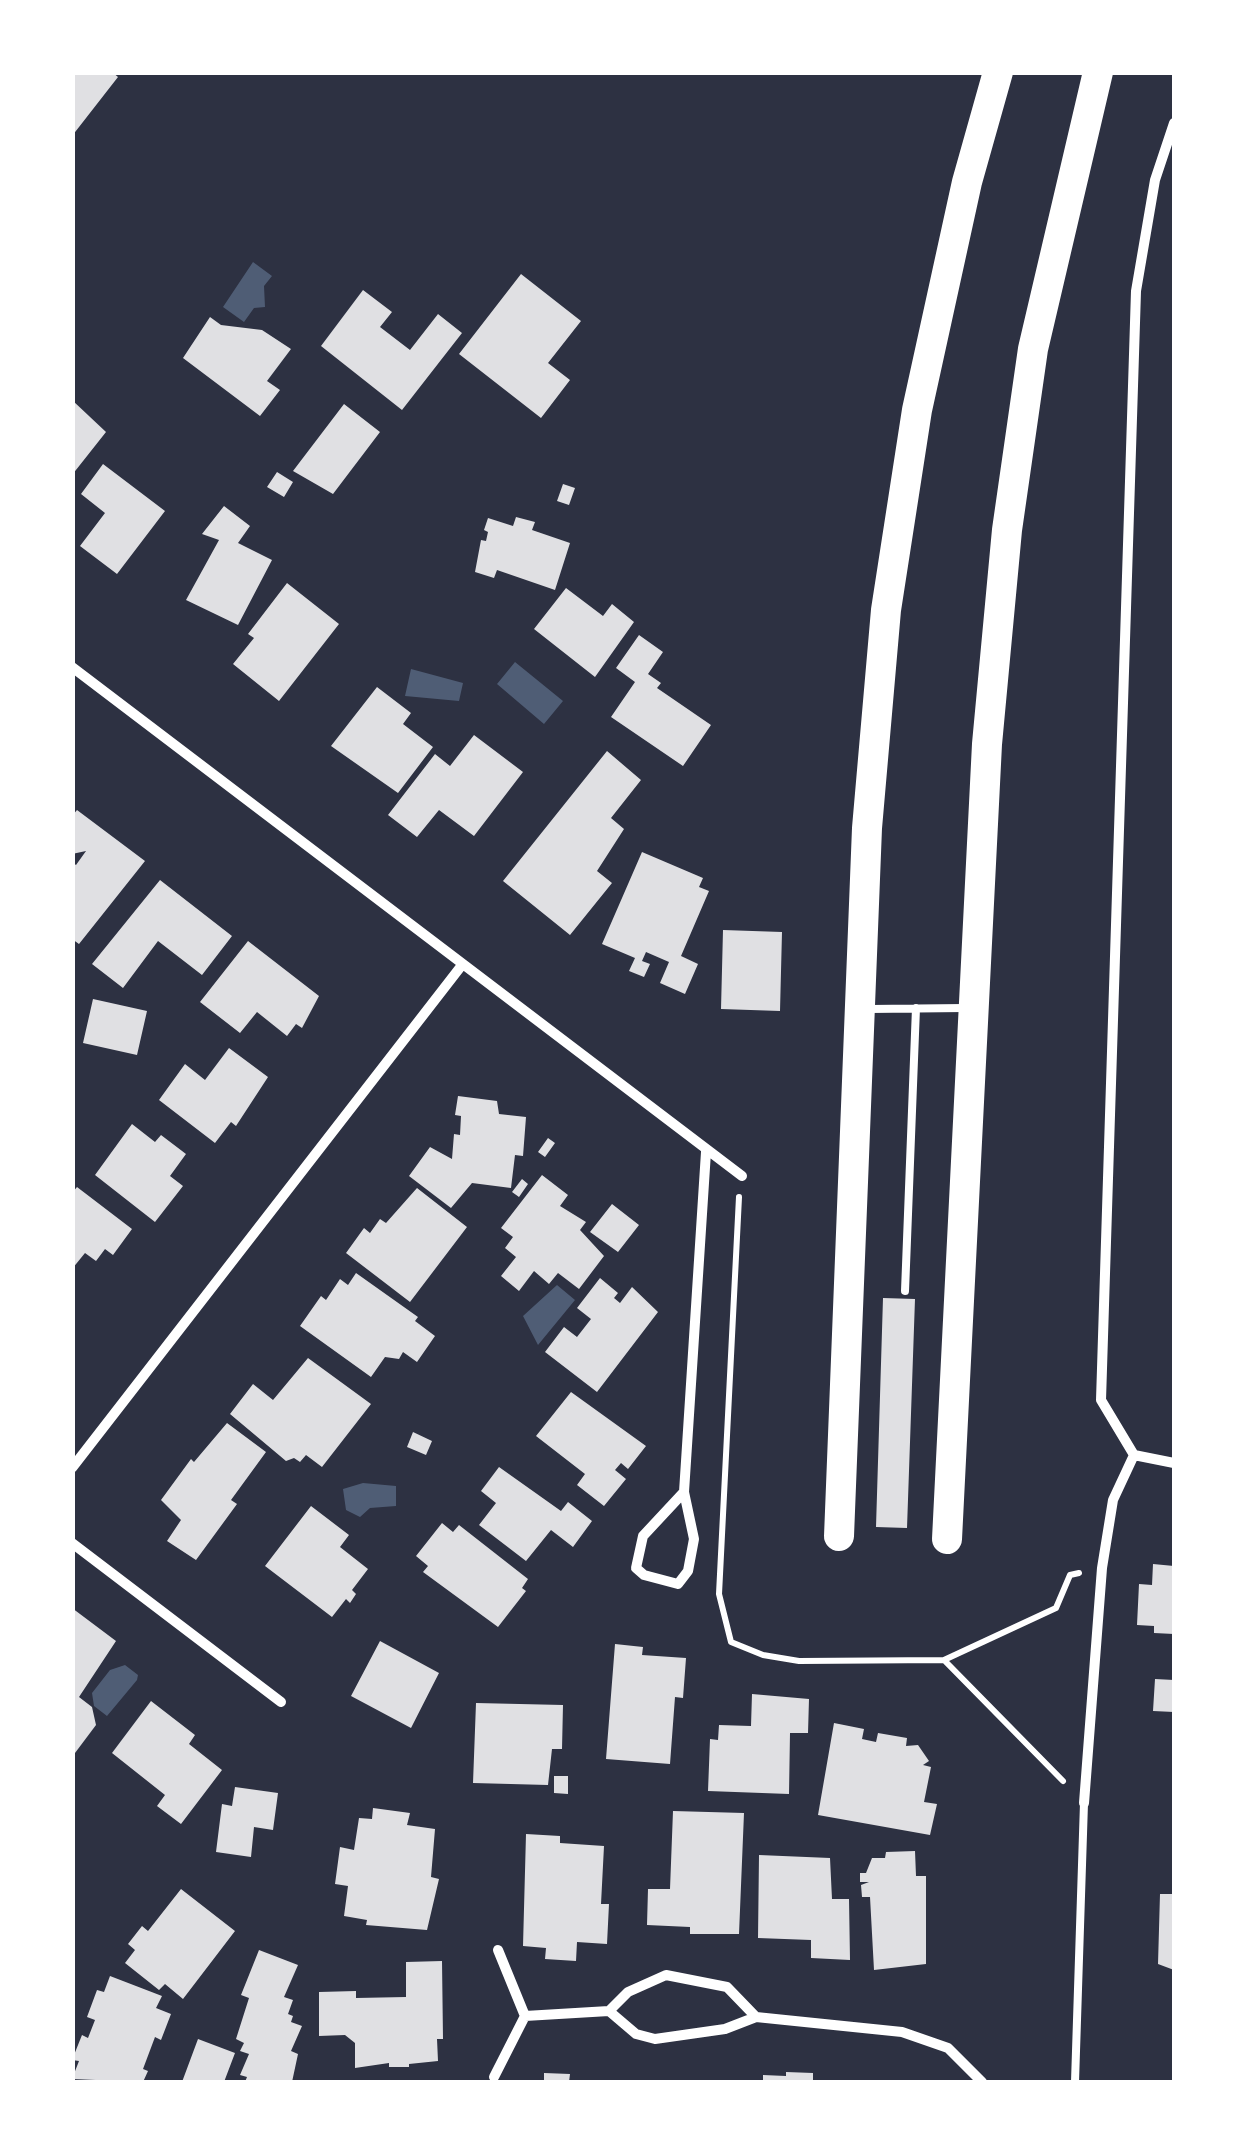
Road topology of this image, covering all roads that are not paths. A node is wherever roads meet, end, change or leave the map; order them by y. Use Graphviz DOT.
graph roads {
  1 [pos="998,72"];
  2 [pos="1098,72"];
  3 [pos="1174,123"];
  4 [pos="72,668"];
  5 [pos="462,965"];
  6 [pos="916,1008"];
  7 [pos="974,1008"];
  8 [pos="860,1009"];
  9 [pos="706,1152"];
  10 [pos="742,1176"];
  11 [pos="905,1292"];
  12 [pos="1134,1455"];
  13 [pos="1174,1463"];
  14 [pos="72,1468"];
  15 [pos="684,1492"];
  16 [pos="839,1536"];
  17 [pos="947,1539"];
  18 [pos="72,1543"];
  19 [pos="280,1702"];
  20 [pos="1084,1803"];
  21 [pos="498,1950"];
  22 [pos="610,2011"];
  23 [pos="525,2016"];
  24 [pos="756,2017"];
  25 [pos="494,2077"];
  26 [pos="982,2082"];
  27 [pos="1075,2082"];
  1 -- 8 [label="highway"];
  2 -- 7 [label="highway"];
  3 -- 12 [label="street"];
  4 -- 5 [label="street"];
  5 -- 9 [label="street"];
  5 -- 14 [label="street"];
  6 -- 7 [label="lane"];
  6 -- 8 [label="lane"];
  6 -- 11 [label="lane"];
  7 -- 17 [label="highway"];
  8 -- 16 [label="highway"];
  9 -- 10 [label="street"];
  9 -- 15 [label="street"];
  12 -- 13 [label="street"];
  12 -- 20 [label="street"];
  15 -- 15 [label="street"];
  18 -- 19 [label="street"];
  20 -- 27 [label="lane"];
  21 -- 23 [label="street"];
  22 -- 23 [label="street"];
  22 -- 24 [label="street"];
  22 -- 24 [label="street"];
  23 -- 25 [label="street"];
  24 -- 26 [label="street"];
}
